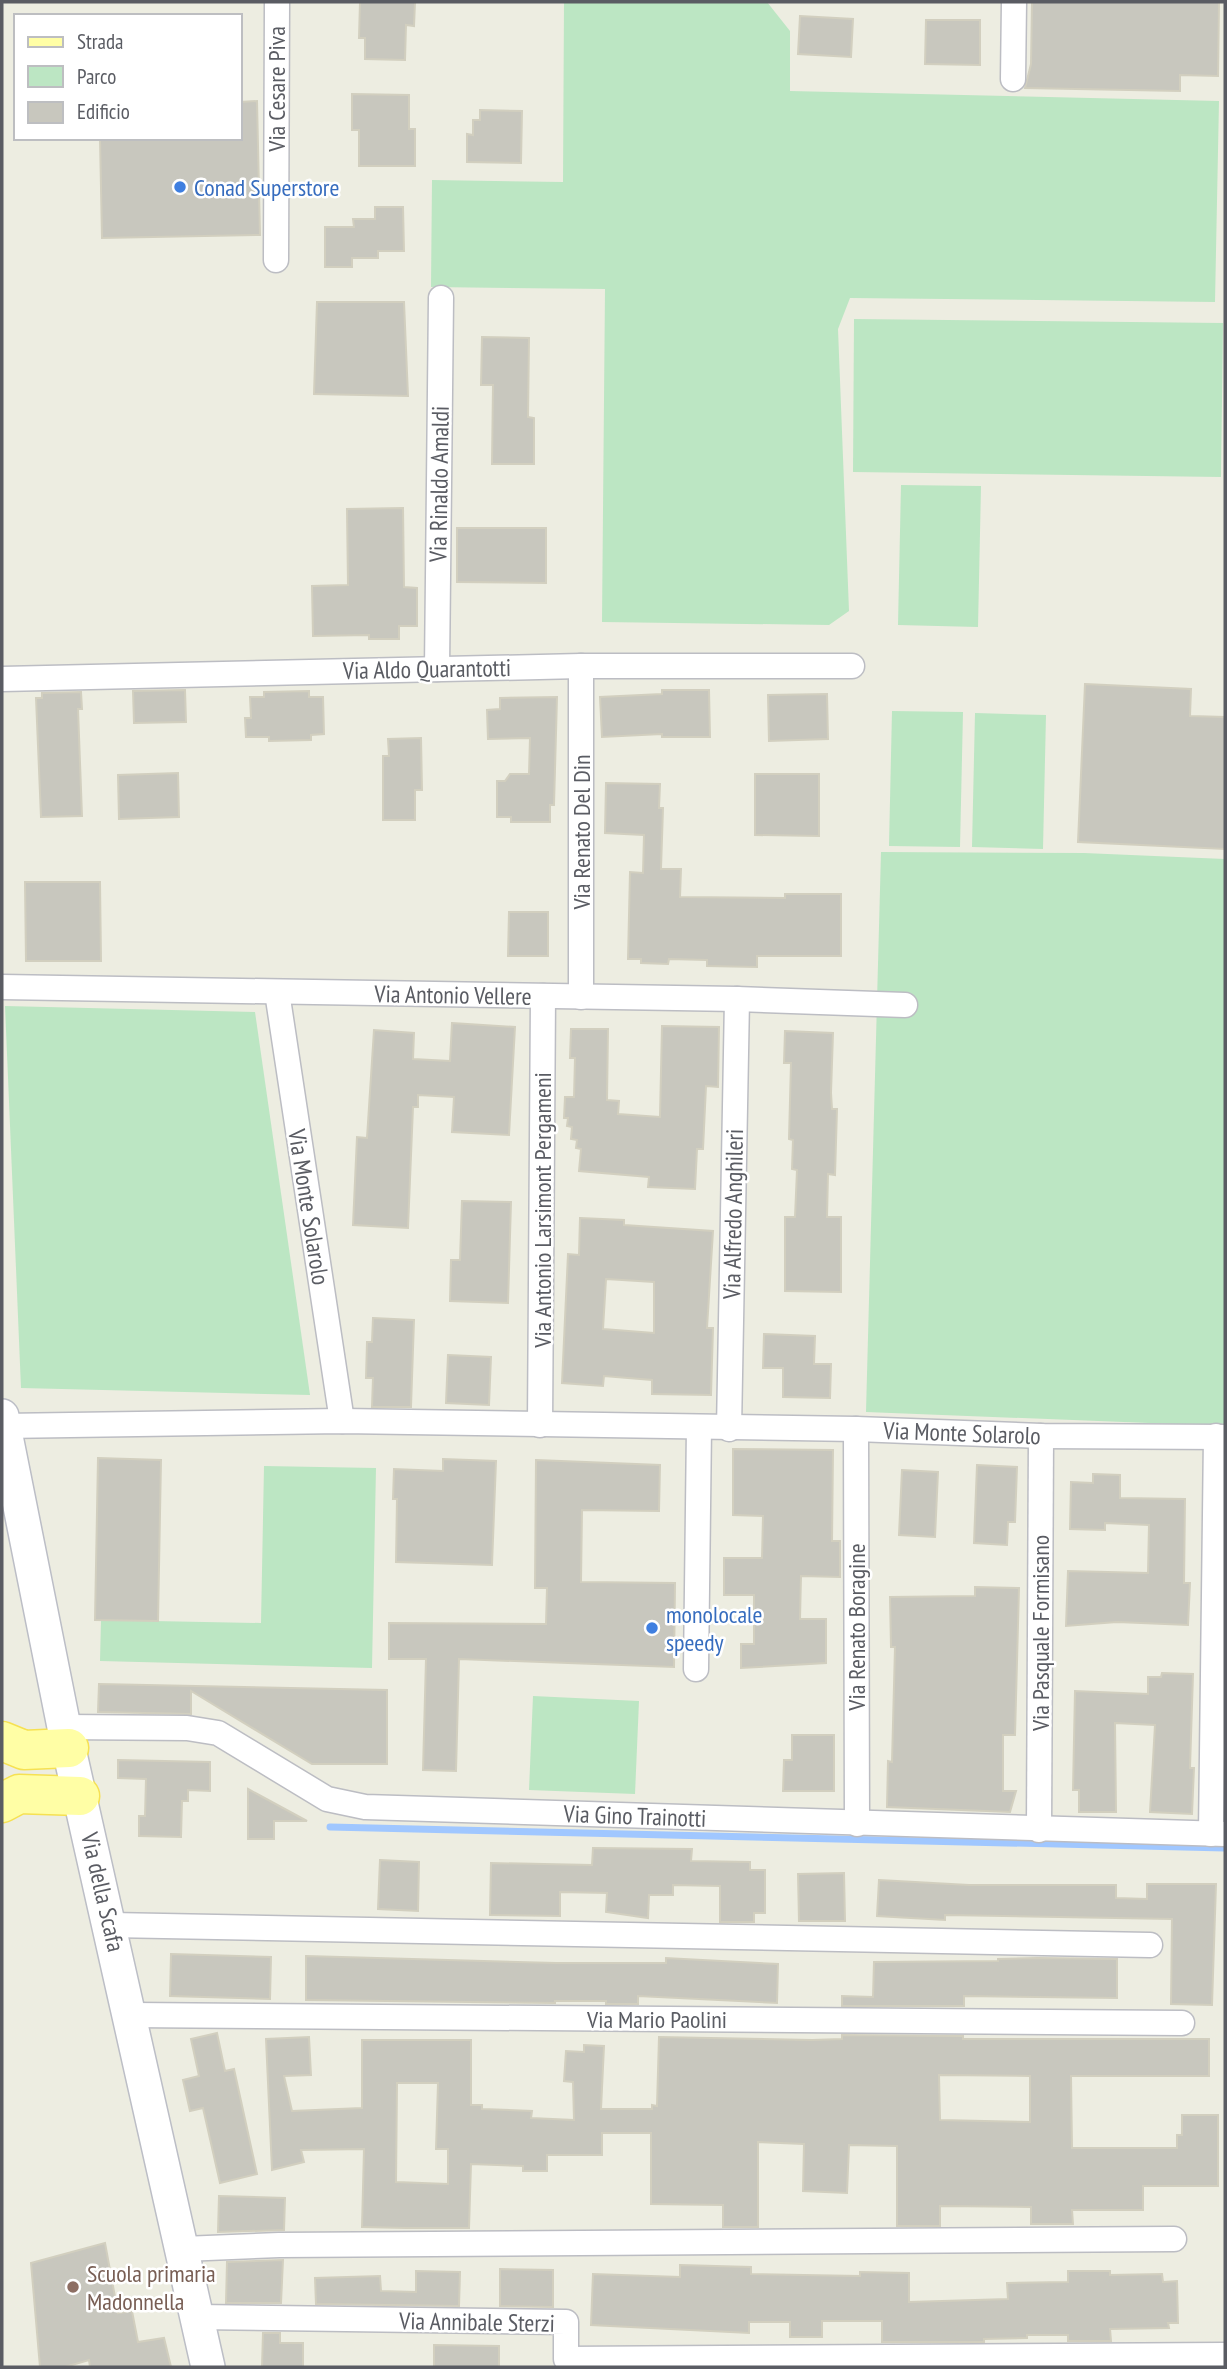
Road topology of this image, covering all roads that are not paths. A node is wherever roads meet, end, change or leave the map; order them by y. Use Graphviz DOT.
graph roads {
  1 [pos="277,2"];
  2 [pos="1014,2"];
  3 [pos="1013,79"];
  4 [pos="276,260"];
  5 [pos="441,298"];
  6 [pos="581,666"];
  7 [pos="852,666"];
  8 [pos="437,669"];
  9 [pos="2,679"];
  10 [pos="2,987"];
  11 [pos="277,992"];
  12 [pos="542,996"];
  13 [pos="581,997"];
  14 [pos="737,999"];
  15 [pos="905,1005"];
  16 [pos="2,1421"];
  17 [pos="342,1421"];
  18 [pos="540,1424"];
  19 [pos="699,1427"];
  20 [pos="729,1429"];
  21 [pos="856,1430"];
  22 [pos="1041,1436"];
  23 [pos="1220,1437"];
  24 [pos="696,1669"];
  25 [pos="67,1737"];
  26 [pos="2,1741"];
  27 [pos="80,1796"];
  28 [pos="2,1803"];
  29 [pos="857,1824"];
  30 [pos="1040,1830"];
  31 [pos="1218,1834"];
  32 [pos="111,1924"];
  33 [pos="1150,1945"];
  34 [pos="131,2015"];
  35 [pos="1182,2023"];
  36 [pos="1174,2239"];
  37 [pos="183,2249"];
  38 [pos="197,2317"];
  39 [pos="1225,2355"];
  40 [pos="208,2367"];
  1 -- 4 [label="street, Via Cesare Piva"];
  2 -- 3 [label="street"];
  5 -- 8 [label="street, Via Rinaldo Amaldi"];
  6 -- 7 [label="street, Via Aldo Quarantotti"];
  6 -- 8 [label="street, Via Aldo Quarantotti"];
  6 -- 13 [label="street, Via Renato Del Din"];
  8 -- 9 [label="street, Via Aldo Quarantotti"];
  10 -- 11 [label="street, Via Antonio Vellere"];
  11 -- 12 [label="street, Via Antonio Vellere"];
  11 -- 17 [label="street, Via Monte Solarolo"];
  12 -- 13 [label="street, Via Antonio Vellere"];
  12 -- 18 [label="street, Via Antonio Larsimont Pergameni"];
  13 -- 14 [label="street, Via Antonio Vellere"];
  14 -- 15 [label="street, Via Antonio Vellere"];
  14 -- 20 [label="street, Via Alfredo Anghileri"];
  16 -- 17 [label="street, Via Monte Solarolo"];
  16 -- 25 [label="street, Via della Scafa"];
  17 -- 18 [label="street, Via Monte Solarolo"];
  18 -- 19 [label="street, Via Monte Solarolo"];
  19 -- 20 [label="street, Via Monte Solarolo"];
  19 -- 24 [label="street"];
  20 -- 21 [label="street, Via Monte Solarolo"];
  21 -- 22 [label="street, Via Monte Solarolo"];
  21 -- 29 [label="street, Via Renato Boragine"];
  22 -- 23 [label="street, Via Monte Solarolo"];
  22 -- 30 [label="street, Via Pasquale Formisano"];
  23 -- 31 [label="street"];
  25 -- 26 [label="main road"];
  25 -- 27 [label="street, Via della Scafa"];
  25 -- 29 [label="street, Via Gino Trainotti"];
  27 -- 28 [label="main road"];
  27 -- 32 [label="street, Via della Scafa"];
  29 -- 30 [label="street, Via Gino Trainotti"];
  30 -- 31 [label="street, Via Gino Trainotti"];
  32 -- 33 [label="street"];
  32 -- 34 [label="street, Via della Scafa"];
  34 -- 35 [label="street, Via Mario Paolini"];
  34 -- 37 [label="street, Via della Scafa"];
  36 -- 37 [label="street"];
  37 -- 38 [label="street, Via della Scafa"];
  38 -- 39 [label="street, Via Annibale Sterzi"];
  38 -- 40 [label="street, Via della Scafa"];
}
